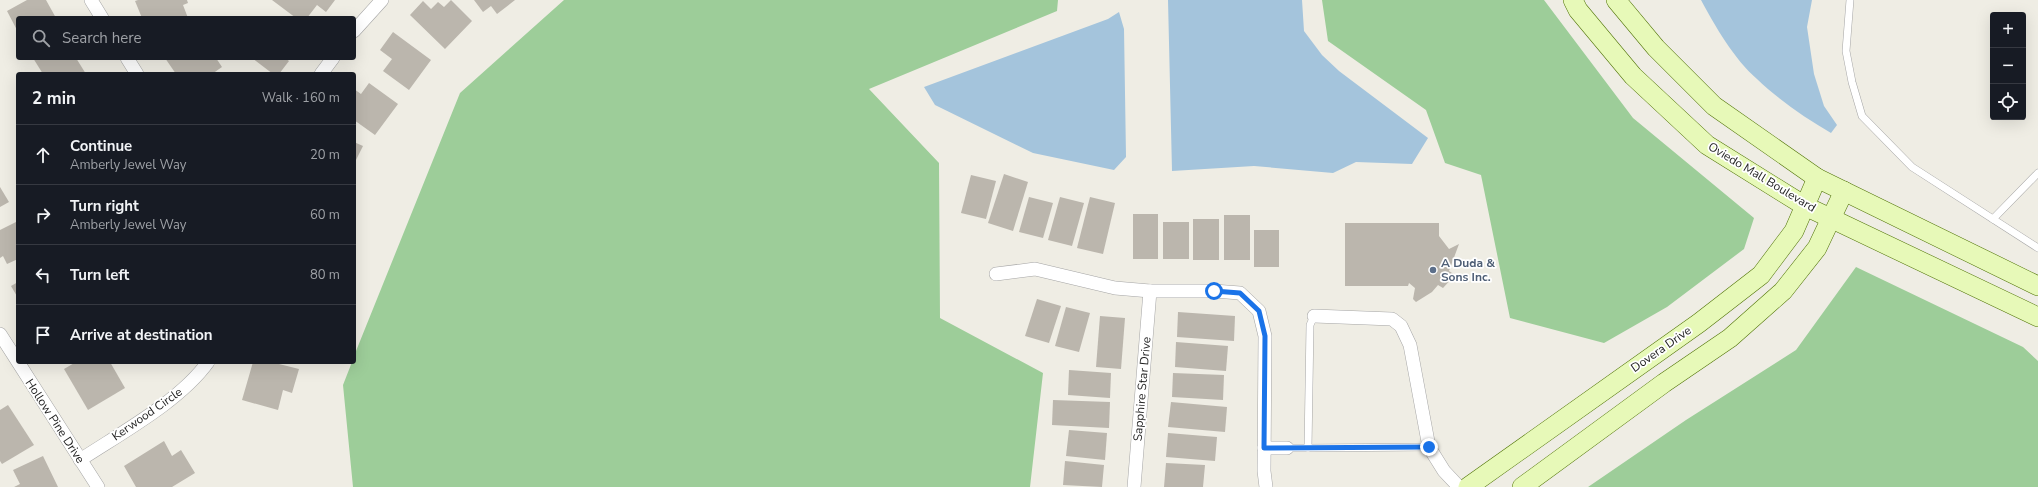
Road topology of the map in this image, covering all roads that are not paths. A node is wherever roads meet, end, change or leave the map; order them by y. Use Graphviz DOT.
graph roads {
  1 [pos="382,0"];
  2 [pos="1573,0"];
  3 [pos="1616,0"];
  4 [pos="1850,0"];
  5 [pos="93,1"];
  6 [pos="101,16"];
  7 [pos="356,30"];
  8 [pos="128,60"];
  9 [pos="332,60"];
  10 [pos="136,72"];
  11 [pos="322,72"];
  12 [pos="2038,173"];
  13 [pos="1817,178"];
  14 [pos="1844,191"];
  15 [pos="1805,206"];
  16 [pos="1831,217"];
  17 [pos="1993,219"];
  18 [pos="2038,248"];
  19 [pos="996,274"];
  20 [pos="2038,286"];
  21 [pos="1150,291"];
  22 [pos="1314,316"];
  23 [pos="2038,317"];
  24 [pos="0,334"];
  25 [pos="16,359"];
  26 [pos="19,364"];
  27 [pos="206,364"];
  28 [pos="1429,447"];
  29 [pos="1264,448"];
  30 [pos="1287,448"];
  31 [pos="1308,448"];
  32 [pos="80,460"];
  33 [pos="98,487"];
  34 [pos="1134,487"];
  35 [pos="1266,487"];
  36 [pos="1459,487"];
  37 [pos="1468,487"];
  38 [pos="1522,487"];
  1 -- 7 [label="street"];
  2 -- 15 [label="street, Oviedo Mall Boulevard"];
  3 -- 13 [label="street"];
  4 -- 17 [label="lane"];
  5 -- 6 [label="street"];
  8 -- 10 [label="street"];
  9 -- 11 [label="street"];
  12 -- 17 [label="lane"];
  13 -- 14 [label="street"];
  13 -- 15 [label="street, Dovera Drive"];
  14 -- 16 [label="street"];
  14 -- 20 [label="street"];
  15 -- 16 [label="street, Oviedo Mall Boulevard"];
  15 -- 37 [label="street, Dovera Drive"];
  16 -- 23 [label="street, Oviedo Mall Boulevard"];
  16 -- 38 [label="street"];
  17 -- 18 [label="lane"];
  19 -- 21 [label="street"];
  21 -- 29 [label="street"];
  21 -- 34 [label="street, Sapphire Star Drive"];
  22 -- 28 [label="street"];
  22 -- 31 [label="lane"];
  24 -- 25 [label="street, Hollow Pine Drive"];
  26 -- 32 [label="street, Hollow Pine Drive"];
  27 -- 32 [label="street, Kerwood Circle"];
  28 -- 31 [label="lane"];
  28 -- 36 [label="street"];
  29 -- 30 [label="street"];
  29 -- 35 [label="street"];
  30 -- 31 [label="lane"];
  32 -- 33 [label="street, Hollow Pine Drive"];
}
